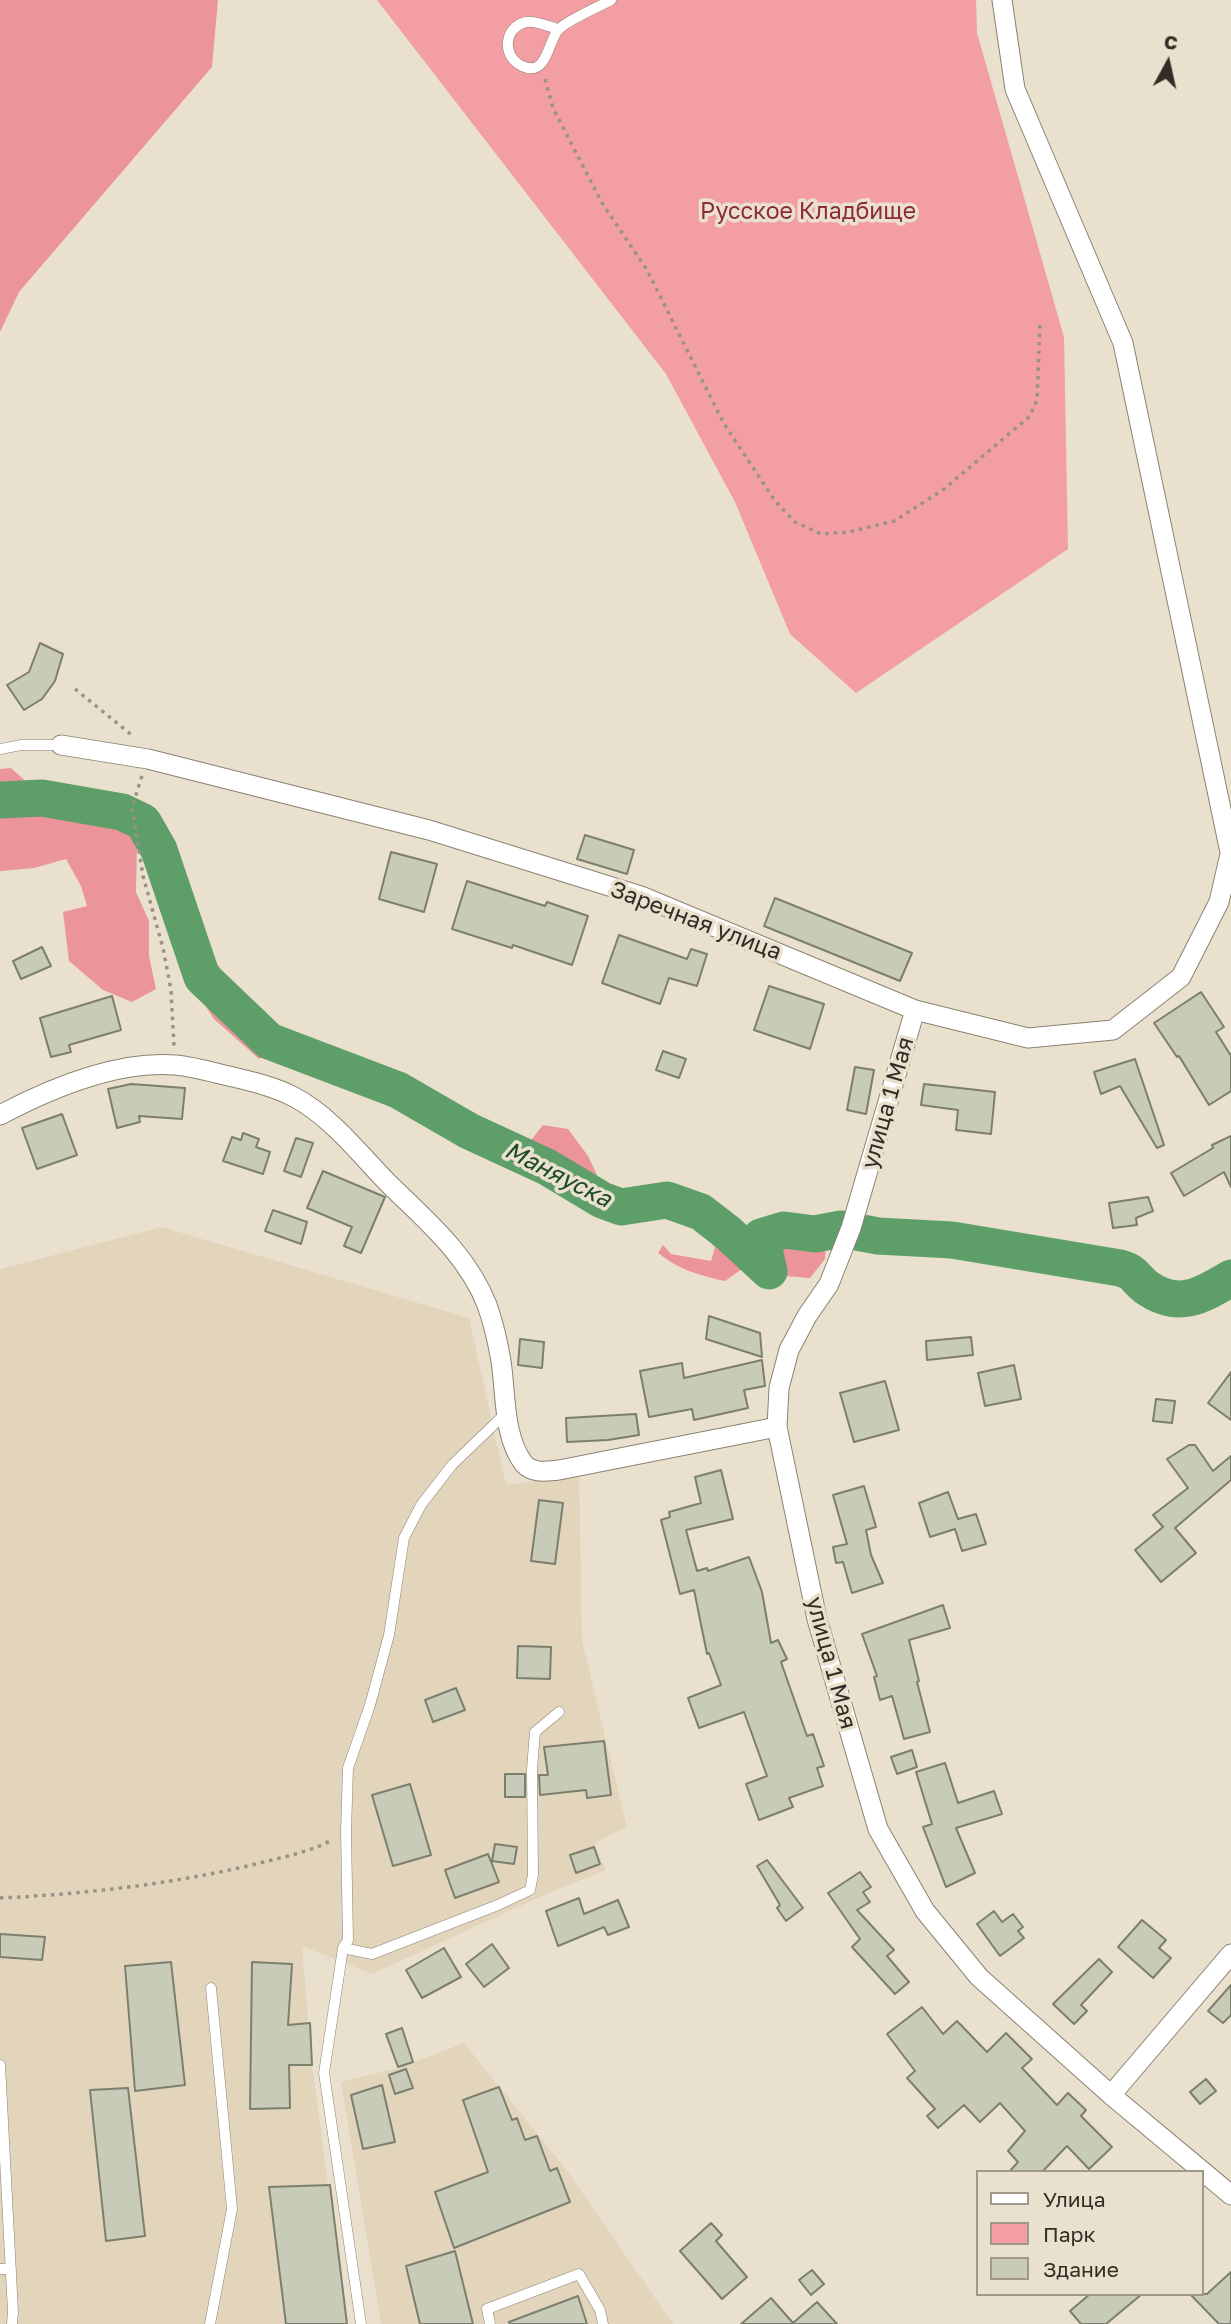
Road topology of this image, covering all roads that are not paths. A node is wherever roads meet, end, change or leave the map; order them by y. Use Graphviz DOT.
graph roads {
  1 [pos="611,0"];
  2 [pos="1002,0"];
  3 [pos="558,29"];
  4 [pos="61,745"];
  5 [pos="0,749"];
  6 [pos="1231,851"];
  7 [pos="915,1010"];
  8 [pos="0,1115"];
  9 [pos="508,1412"];
  10 [pos="777,1427"];
  11 [pos="559,1712"];
  12 [pos="343,1948"];
  13 [pos="1231,1954"];
  14 [pos="211,1988"];
  15 [pos="0,2065"];
  16 [pos="1111,2095"];
  17 [pos="1201,2170"];
  18 [pos="1203,2172"];
  19 [pos="1231,2195"];
  20 [pos="5,2269"];
  21 [pos="12,2324"];
  22 [pos="210,2324"];
  23 [pos="361,2324"];
  24 [pos="491,2324"];
  25 [pos="603,2324"];
  1 -- 3 [label="lane"];
  2 -- 6 [label="street"];
  3 -- 3 [label="lane"];
  4 -- 5 [label="lane"];
  4 -- 7 [label="street, Заречная улица"];
  6 -- 7 [label="street, Заречная улица"];
  7 -- 10 [label="street, улица 1 Мая"];
  8 -- 9 [label="street"];
  9 -- 10 [label="street"];
  9 -- 12 [label="lane"];
  10 -- 16 [label="street, улица 1 Мая"];
  11 -- 12 [label="lane"];
  12 -- 23 [label="lane"];
  13 -- 16 [label="street"];
  14 -- 22 [label="lane"];
  15 -- 20 [label="lane"];
  16 -- 17 [label="street, улица 1 Мая"];
  18 -- 19 [label="street, улица 1 Мая"];
  20 -- 21 [label="lane"];
  24 -- 25 [label="lane"];
}
